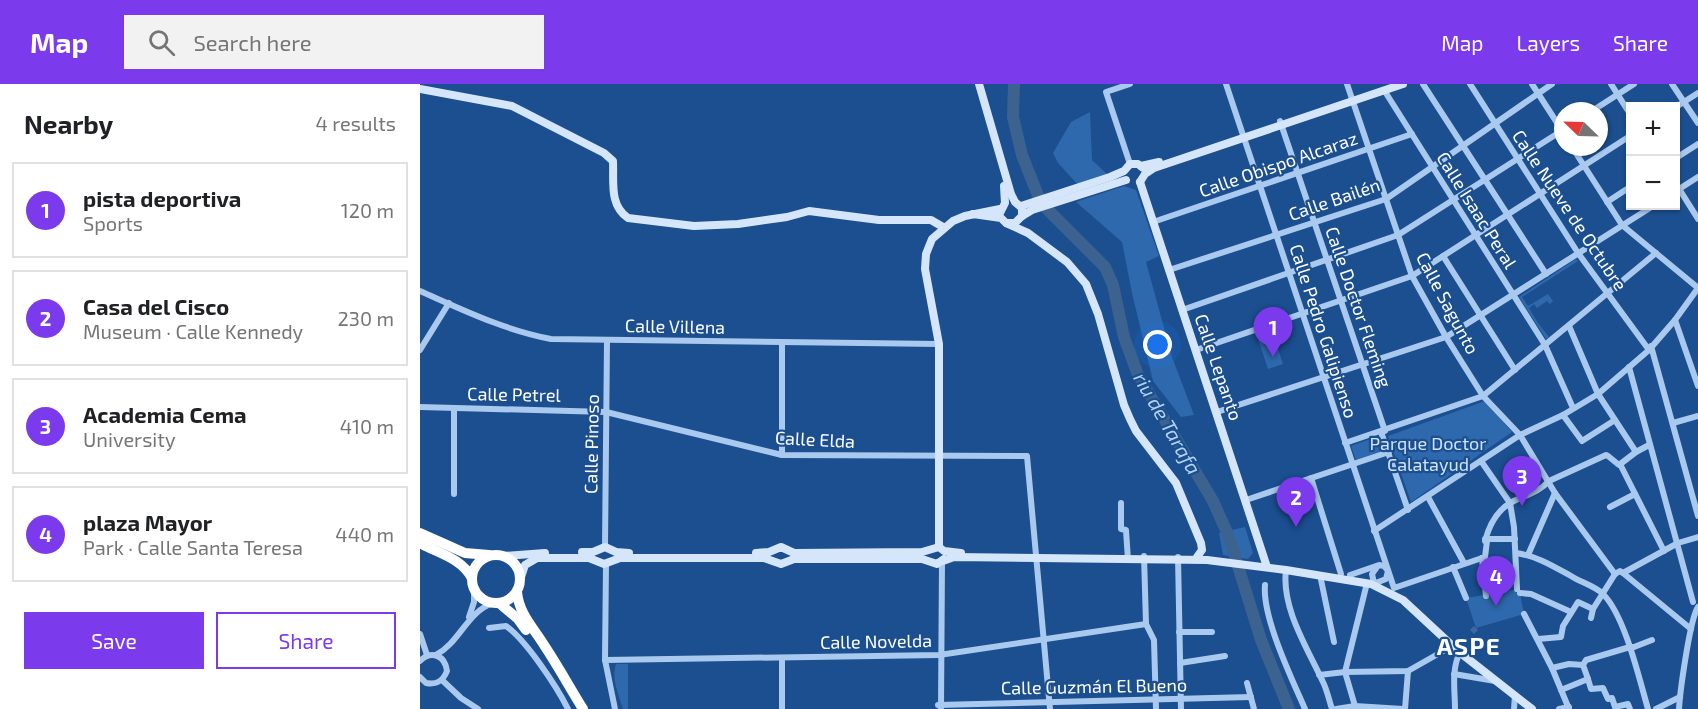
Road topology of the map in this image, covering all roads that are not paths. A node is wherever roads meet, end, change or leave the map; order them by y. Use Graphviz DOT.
graph roads {
  1 [pos="978,84"];
  2 [pos="1130,84"];
  3 [pos="1226,84"];
  4 [pos="1347,84"];
  5 [pos="1403,84"];
  6 [pos="1423,84"];
  7 [pos="1470,84"];
  8 [pos="1533,84"];
  9 [pos="1552,84"];
  10 [pos="1611,84"];
  11 [pos="1634,84"];
  12 [pos="1672,84"];
  13 [pos="1387,87"];
  14 [pos="420,89"];
  15 [pos="1538,93"];
  16 [pos="1698,93"];
  17 [pos="1618,94"];
  18 [pos="1352,99"];
  19 [pos="1606,102"];
  20 [pos="1684,102"];
  21 [pos="1680,104"];
  22 [pos="1626,107"];
  23 [pos="1554,117"];
  24 [pos="1281,123"];
  25 [pos="1495,123"];
  26 [pos="1698,123"];
  27 [pos="1412,134"];
  28 [pos="1243,136"];
  29 [pos="1554,137"];
  30 [pos="1626,139"];
  31 [pos="1698,144"];
  32 [pos="1463,146"];
  33 [pos="996,147"];
  34 [pos="1369,149"];
  35 [pos="1578,156"];
  36 [pos="1679,156"];
  37 [pos="1518,159"];
  38 [pos="1584,166"];
  39 [pos="1432,167"];
  40 [pos="1127,172"];
  41 [pos="1297,173"];
  42 [pos="1142,174"];
  43 [pos="1698,177"];
  44 [pos="1485,180"];
  45 [pos="1260,186"];
  46 [pos="1680,186"];
  47 [pos="1626,190"];
  48 [pos="1680,192"];
  49 [pos="1540,194"];
  50 [pos="1386,199"];
  51 [pos="1453,200"];
  52 [pos="1607,202"];
  53 [pos="1646,210"];
  54 [pos="1019,211"];
  55 [pos="1003,213"];
  56 [pos="1508,215"];
  57 [pos="1698,219"];
  58 [pos="1153,222"];
  59 [pos="1314,222"];
  60 [pos="1622,225"];
  61 [pos="943,227"];
  62 [pos="1276,235"];
  63 [pos="1398,235"];
  64 [pos="1475,236"];
  65 [pos="1578,253"];
  66 [pos="1656,253"];
  67 [pos="1443,256"];
  68 [pos="1328,260"];
  69 [pos="1169,270"];
  70 [pos="1289,273"];
  71 [pos="1545,274"];
  72 [pos="1412,276"];
  73 [pos="1698,288"];
  74 [pos="420,291"];
  75 [pos="1607,294"];
  76 [pos="1513,295"];
  77 [pos="1342,300"];
  78 [pos="448,303"];
  79 [pos="1182,310"];
  80 [pos="1302,314"];
  81 [pos="1479,316"];
  82 [pos="1676,320"];
  83 [pos="1569,326"];
  84 [pos="1446,337"];
  85 [pos="607,341"];
  86 [pos="782,343"];
  87 [pos="939,344"];
  88 [pos="1545,345"];
  89 [pos="1650,348"];
  90 [pos="420,350"];
  91 [pos="1196,350"];
  92 [pos="1364,364"];
  93 [pos="1629,367"];
  94 [pos="1515,370"];
  95 [pos="1323,377"];
  96 [pos="1698,386"];
  97 [pos="1598,394"];
  98 [pos="1483,396"];
  99 [pos="420,407"];
  100 [pos="454,408"];
  101 [pos="1573,408"];
  102 [pos="606,412"];
  103 [pos="1217,412"];
  104 [pos="1563,415"];
  105 [pos="1698,416"];
  106 [pos="1615,420"];
  107 [pos="1673,423"];
  108 [pos="1383,432"];
  109 [pos="1520,435"];
  110 [pos="1346,443"];
  111 [pos="1649,445"];
  112 [pos="1389,452"];
  113 [pos="1636,452"];
  114 [pos="782,455"];
  115 [pos="939,457"];
  116 [pos="1480,461"];
  117 [pos="1352,463"];
  118 [pos="1619,465"];
  119 [pos="1311,478"];
  120 [pos="1549,481"];
  121 [pos="1555,493"];
  122 [pos="454,494"];
  123 [pos="1635,494"];
  124 [pos="1428,497"];
  125 [pos="1246,500"];
  126 [pos="1121,503"];
  127 [pos="1510,503"];
  128 [pos="1610,507"];
  129 [pos="1408,510"];
  130 [pos="1698,516"];
  131 [pos="1374,531"];
  132 [pos="420,532"];
  133 [pos="1698,537"];
  134 [pos="1485,539"];
  135 [pos="1515,539"];
  136 [pos="420,543"];
  137 [pos="1678,543"];
  138 [pos="605,549"];
  139 [pos="774,549"];
  140 [pos="938,549"];
  141 [pos="788,551"];
  142 [pos="1664,551"];
  143 [pos="1516,554"];
  144 [pos="489,555"];
  145 [pos="1528,555"];
  146 [pos="504,556"];
  147 [pos="1036,556"];
  148 [pos="1197,557"];
  149 [pos="1128,558"];
  150 [pos="1144,558"];
  151 [pos="1178,558"];
  152 [pos="1482,558"];
  153 [pos="1211,559"];
  154 [pos="773,560"];
  155 [pos="605,562"];
  156 [pos="786,562"];
  157 [pos="938,562"];
  158 [pos="1464,563"];
  159 [pos="1267,565"];
  160 [pos="1377,566"];
  161 [pos="1453,567"];
  162 [pos="1286,570"];
  163 [pos="1388,571"];
  164 [pos="1623,573"];
  165 [pos="1345,574"];
  166 [pos="1615,574"];
  167 [pos="1320,575"];
  168 [pos="520,577"];
  169 [pos="472,578"];
  170 [pos="1374,584"];
  171 [pos="1265,585"];
  172 [pos="1394,588"];
  173 [pos="474,591"];
  174 [pos="517,592"];
  175 [pos="1602,593"];
  176 [pos="1486,596"];
  177 [pos="1466,598"];
  178 [pos="1403,600"];
  179 [pos="496,603"];
  180 [pos="1695,606"];
  181 [pos="1593,609"];
  182 [pos="1571,612"];
  183 [pos="1524,614"];
  184 [pos="1591,618"];
  185 [pos="467,622"];
  186 [pos="1146,624"];
  187 [pos="489,628"];
  188 [pos="1691,629"];
  189 [pos="1179,632"];
  190 [pos="1212,632"];
  191 [pos="420,634"];
  192 [pos="1538,639"];
  193 [pos="1044,640"];
  194 [pos="1652,640"];
  195 [pos="1334,642"];
  196 [pos="449,645"];
  197 [pos="1452,646"];
  198 [pos="1630,647"];
  199 [pos="1460,652"];
  200 [pos="427,655"];
  201 [pos="436,655"];
  202 [pos="939,655"];
  203 [pos="1225,656"];
  204 [pos="782,658"];
  205 [pos="605,660"];
  206 [pos="420,661"];
  207 [pos="444,661"];
  208 [pos="1180,663"];
  209 [pos="555,664"];
  210 [pos="1583,665"];
  211 [pos="1552,668"];
  212 [pos="1408,671"];
  213 [pos="1345,672"];
  214 [pos="1454,674"];
  215 [pos="1319,675"];
  216 [pos="420,677"];
  217 [pos="442,680"];
  218 [pos="1588,680"];
  219 [pos="1498,681"];
  220 [pos="1247,683"];
  221 [pos="1561,690"];
  222 [pos="1515,695"];
  223 [pos="1251,697"];
  224 [pos="1680,697"];
  225 [pos="1156,699"];
  226 [pos="1181,699"];
  227 [pos="1050,701"];
  228 [pos="939,707"];
  229 [pos="1354,708"];
  230 [pos="1569,708"];
  231 [pos="478,709"];
  232 [pos="568,709"];
  233 [pos="583,709"];
  234 [pos="615,709"];
  235 [pos="782,709"];
  236 [pos="1050,709"];
  237 [pos="1156,709"];
  238 [pos="1181,709"];
  239 [pos="1254,709"];
  240 [pos="1305,709"];
  241 [pos="1334,709"];
  242 [pos="1404,709"];
  243 [pos="1455,709"];
  244 [pos="1514,709"];
  245 [pos="1532,709"];
  246 [pos="1559,709"];
  247 [pos="1630,709"];
  248 [pos="1648,709"];
  249 [pos="1656,709"];
  250 [pos="1679,709"];
  1 -- 33 [label="street"];
  2 -- 40 [label="street"];
  3 -- 28 [label="street, Calle Pedro Galipienso"];
  4 -- 18 [label="street, Calle Sagunto"];
  5 -- 13 [label="street"];
  6 -- 32 [label="street"];
  7 -- 25 [label="street, Calle Nueve de Octubre"];
  8 -- 15 [label="street"];
  9 -- 15 [label="street, Calle Bailén"];
  10 -- 17 [label="street"];
  11 -- 17 [label="street"];
  12 -- 20 [label="street"];
  13 -- 18 [label="street"];
  13 -- 27 [label="street, Calle Isaac Peral"];
  14 -- 61 [label="street"];
  15 -- 23 [label="street"];
  15 -- 25 [label="street, Calle Bailén"];
  16 -- 20 [label="street"];
  17 -- 19 [label="street"];
  17 -- 22 [label="street"];
  18 -- 24 [label="street"];
  18 -- 34 [label="street, Calle Sagunto"];
  20 -- 21 [label="street"];
  20 -- 26 [label="street"];
  24 -- 28 [label="street"];
  24 -- 41 [label="street, Calle Doctor Fleming"];
  25 -- 32 [label="street, Calle Bailén"];
  25 -- 37 [label="street, Calle Nueve de Octubre"];
  27 -- 34 [label="street, Calle Obispo Alcaraz"];
  27 -- 39 [label="street, Calle Isaac Peral"];
  28 -- 42 [label="street"];
  28 -- 45 [label="street, Calle Pedro Galipienso"];
  29 -- 37 [label="street"];
  30 -- 38 [label="street"];
  31 -- 36 [label="street"];
  32 -- 39 [label="street, Calle Bailén"];
  32 -- 44 [label="street"];
  33 -- 54 [label="street"];
  33 -- 55 [label="street"];
  34 -- 41 [label="street, Calle Obispo Alcaraz"];
  34 -- 50 [label="street, Calle Sagunto"];
  35 -- 38 [label="street"];
  37 -- 44 [label="street"];
  37 -- 49 [label="street, Calle Nueve de Octubre"];
  38 -- 49 [label="street"];
  38 -- 52 [label="street"];
  39 -- 50 [label="street, Calle Bailén"];
  39 -- 51 [label="street, Calle Isaac Peral"];
  40 -- 42 [label="street"];
  40 -- 42 [label="street"];
  40 -- 54 [label="street"];
  41 -- 45 [label="street, Calle Obispo Alcaraz"];
  41 -- 59 [label="street, Calle Doctor Fleming"];
  42 -- 58 [label="street, Calle Lepanto"];
  43 -- 46 [label="street"];
  44 -- 51 [label="street"];
  44 -- 56 [label="street"];
  45 -- 58 [label="street, Calle Obispo Alcaraz"];
  45 -- 62 [label="street, Calle Pedro Galipienso"];
  47 -- 52 [label="street"];
  48 -- 57 [label="street"];
  49 -- 56 [label="street"];
  49 -- 65 [label="street, Calle Nueve de Octubre"];
  50 -- 59 [label="street, Calle Bailén"];
  50 -- 63 [label="street, Calle Sagunto"];
  51 -- 63 [label="street"];
  51 -- 64 [label="street, Calle Isaac Peral"];
  52 -- 60 [label="street"];
  53 -- 60 [label="street"];
  54 -- 55 [label="street"];
  54 -- 55 [label="street"];
  54 -- 153 [label="street"];
  55 -- 61 [label="street"];
  55 -- 148 [label="street"];
  56 -- 64 [label="street"];
  56 -- 71 [label="street"];
  58 -- 69 [label="street, Calle Lepanto"];
  59 -- 62 [label="street, Calle Bailén"];
  59 -- 68 [label="street, Calle Doctor Fleming"];
  60 -- 65 [label="street"];
  60 -- 66 [label="street"];
  61 -- 87 [label="street"];
  62 -- 69 [label="street, Calle Bailén"];
  62 -- 70 [label="street, Calle Pedro Galipienso"];
  63 -- 68 [label="street"];
  63 -- 72 [label="street, Calle Sagunto"];
  64 -- 67 [label="street"];
  64 -- 76 [label="street, Calle Isaac Peral"];
  65 -- 71 [label="street"];
  65 -- 75 [label="street, Calle Nueve de Octubre"];
  66 -- 73 [label="street"];
  66 -- 75 [label="street"];
  67 -- 72 [label="street"];
  67 -- 81 [label="street"];
  68 -- 70 [label="street"];
  68 -- 77 [label="street, Calle Doctor Fleming"];
  69 -- 79 [label="street, Calle Lepanto"];
  70 -- 79 [label="street"];
  70 -- 80 [label="street, Calle Pedro Galipienso"];
  71 -- 76 [label="street"];
  72 -- 77 [label="street"];
  72 -- 84 [label="street, Calle Sagunto"];
  73 -- 82 [label="street"];
  74 -- 78 [label="street, Calle Villena"];
  75 -- 83 [label="street"];
  75 -- 89 [label="street, Calle Nueve de Octubre"];
  76 -- 81 [label="street"];
  76 -- 88 [label="street, Calle Isaac Peral"];
  77 -- 80 [label="street"];
  77 -- 92 [label="street, Calle Doctor Fleming"];
  78 -- 85 [label="street, Calle Villena"];
  78 -- 90 [label="street"];
  79 -- 91 [label="street, Calle Lepanto"];
  80 -- 91 [label="street"];
  80 -- 95 [label="street, Calle Pedro Galipienso"];
  81 -- 84 [label="street"];
  81 -- 94 [label="street"];
  82 -- 89 [label="street"];
  82 -- 96 [label="street"];
  83 -- 88 [label="street"];
  83 -- 97 [label="street"];
  84 -- 92 [label="street"];
  84 -- 98 [label="street, Calle Sagunto"];
  85 -- 86 [label="street, Calle Villena"];
  85 -- 102 [label="street, Calle Pinoso"];
  86 -- 87 [label="street, Calle Villena"];
  86 -- 114 [label="street"];
  87 -- 115 [label="street"];
  88 -- 94 [label="street"];
  88 -- 101 [label="street, Calle Isaac Peral"];
  89 -- 93 [label="street"];
  89 -- 107 [label="street"];
  91 -- 103 [label="street, Calle Lepanto"];
  92 -- 95 [label="street"];
  92 -- 108 [label="street, Calle Doctor Fleming"];
  93 -- 97 [label="street"];
  93 -- 111 [label="street"];
  94 -- 98 [label="street"];
  95 -- 103 [label="street"];
  95 -- 110 [label="street, Calle Pedro Galipienso"];
  97 -- 101 [label="street"];
  97 -- 106 [label="street"];
  98 -- 108 [label="street"];
  98 -- 109 [label="street, Calle Sagunto"];
  99 -- 100 [label="street, Calle Petrel"];
  100 -- 102 [label="street, Calle Petrel"];
  100 -- 122 [label="street"];
  101 -- 104 [label="street"];
  102 -- 114 [label="street, Calle Elda"];
  102 -- 138 [label="street, Calle Pinoso"];
  103 -- 125 [label="street, Calle Lepanto"];
  104 -- 106 [label="street"];
  104 -- 109 [label="street"];
  105 -- 107 [label="street"];
  106 -- 113 [label="street"];
  107 -- 130 [label="street"];
  108 -- 110 [label="street"];
  108 -- 112 [label="street, Calle Doctor Fleming"];
  109 -- 116 [label="street"];
  109 -- 120 [label="street, Calle Sagunto"];
  110 -- 117 [label="street, Calle Pedro Galipienso"];
  111 -- 113 [label="street"];
  111 -- 137 [label="street"];
  112 -- 117 [label="street"];
  112 -- 129 [label="street, Calle Doctor Fleming"];
  113 -- 118 [label="street"];
  114 -- 115 [label="street, Calle Elda"];
  115 -- 140 [label="street"];
  115 -- 147 [label="street, Calle Elda"];
  116 -- 124 [label="street"];
  116 -- 127 [label="street"];
  117 -- 119 [label="street"];
  117 -- 131 [label="street, Calle Pedro Galipienso"];
  118 -- 120 [label="street"];
  118 -- 123 [label="street"];
  119 -- 125 [label="street"];
  119 -- 165 [label="street"];
  120 -- 121 [label="street, Calle Sagunto"];
  120 -- 127 [label="street"];
  121 -- 145 [label="street"];
  121 -- 166 [label="street, Calle Sagunto"];
  123 -- 128 [label="street"];
  123 -- 142 [label="street"];
  124 -- 129 [label="street"];
  124 -- 158 [label="street"];
  125 -- 159 [label="street, Calle Lepanto"];
  126 -- 149 [label="street"];
  127 -- 134 [label="street"];
  127 -- 135 [label="street"];
  129 -- 131 [label="street"];
  131 -- 163 [label="street, Calle Pedro Galipienso"];
  132 -- 144 [label="highway"];
  133 -- 137 [label="street"];
  134 -- 135 [label="street"];
  134 -- 152 [label="street"];
  135 -- 143 [label="street"];
  136 -- 169 [label="highway"];
  137 -- 142 [label="street"];
  137 -- 180 [label="street"];
  138 -- 139 [label="street"];
  138 -- 146 [label="street"];
  138 -- 155 [label="street"];
  138 -- 155 [label="street"];
  139 -- 141 [label="street"];
  139 -- 154 [label="street"];
  140 -- 141 [label="street"];
  140 -- 147 [label="street"];
  140 -- 157 [label="street"];
  140 -- 157 [label="street"];
  141 -- 156 [label="street"];
  142 -- 164 [label="street"];
  143 -- 145 [label="street"];
  143 -- 182 [label="street"];
  144 -- 146 [label="highway"];
  144 -- 169 [label="highway"];
  145 -- 175 [label="street"];
  146 -- 168 [label="highway"];
  147 -- 149 [label="street"];
  147 -- 157 [label="street"];
  147 -- 193 [label="street"];
  148 -- 151 [label="street"];
  148 -- 153 [label="street"];
  149 -- 150 [label="street"];
  150 -- 151 [label="street"];
  150 -- 186 [label="street"];
  151 -- 153 [label="street"];
  151 -- 189 [label="street"];
  152 -- 158 [label="street"];
  152 -- 176 [label="street"];
  153 -- 159 [label="street"];
  154 -- 155 [label="street"];
  154 -- 156 [label="street"];
  155 -- 168 [label="street"];
  155 -- 205 [label="street"];
  156 -- 157 [label="street"];
  157 -- 202 [label="street"];
  158 -- 161 [label="street"];
  159 -- 162 [label="street"];
  159 -- 165 [label="street"];
  160 -- 163 [label="street"];
  160 -- 165 [label="street"];
  160 -- 170 [label="street"];
  161 -- 172 [label="street"];
  161 -- 177 [label="street"];
  162 -- 167 [label="street"];
  162 -- 215 [label="street"];
  163 -- 170 [label="street"];
  163 -- 172 [label="street, Calle Pedro Galipienso"];
  164 -- 166 [label="street"];
  164 -- 188 [label="street"];
  165 -- 170 [label="street"];
  166 -- 175 [label="street"];
  167 -- 170 [label="street"];
  167 -- 195 [label="street"];
  168 -- 174 [label="highway"];
  169 -- 173 [label="highway"];
  170 -- 172 [label="street"];
  170 -- 178 [label="street"];
  170 -- 213 [label="street"];
  171 -- 240 [label="street"];
  172 -- 178 [label="street"];
  173 -- 179 [label="highway"];
  173 -- 185 [label="street"];
  174 -- 179 [label="highway"];
  174 -- 209 [label="highway"];
  175 -- 181 [label="street"];
  175 -- 198 [label="street"];
  178 -- 197 [label="street"];
  179 -- 185 [label="street"];
  179 -- 209 [label="highway"];
  180 -- 188 [label="street"];
  181 -- 182 [label="street"];
  181 -- 184 [label="street"];
  182 -- 192 [label="street"];
  183 -- 192 [label="street"];
  185 -- 196 [label="street"];
  186 -- 193 [label="street, Calle Novelda"];
  186 -- 225 [label="street"];
  187 -- 232 [label="street"];
  188 -- 224 [label="street"];
  189 -- 190 [label="street"];
  189 -- 208 [label="street"];
  191 -- 200 [label="street"];
  192 -- 211 [label="street"];
  193 -- 202 [label="street, Calle Novelda"];
  193 -- 227 [label="street"];
  194 -- 198 [label="street"];
  196 -- 201 [label="street"];
  196 -- 207 [label="street"];
  197 -- 199 [label="street"];
  197 -- 212 [label="street"];
  198 -- 210 [label="street"];
  198 -- 248 [label="street"];
  199 -- 214 [label="street"];
  199 -- 219 [label="street"];
  200 -- 201 [label="street"];
  200 -- 206 [label="street"];
  201 -- 207 [label="street"];
  202 -- 204 [label="street, Calle Novelda"];
  202 -- 228 [label="street"];
  203 -- 208 [label="street"];
  204 -- 205 [label="street, Calle Novelda"];
  204 -- 235 [label="street"];
  205 -- 234 [label="street"];
  207 -- 217 [label="street"];
  208 -- 226 [label="street"];
  209 -- 233 [label="highway"];
  210 -- 211 [label="street"];
  210 -- 218 [label="street"];
  211 -- 221 [label="street"];
  212 -- 213 [label="street"];
  212 -- 242 [label="street"];
  213 -- 215 [label="street"];
  213 -- 229 [label="street"];
  214 -- 219 [label="street"];
  214 -- 243 [label="street"];
  215 -- 241 [label="street"];
  216 -- 217 [label="street"];
  217 -- 231 [label="street"];
  218 -- 221 [label="street"];
  218 -- 247 [label="street"];
  219 -- 222 [label="street"];
  220 -- 223 [label="street"];
  221 -- 230 [label="street"];
  222 -- 244 [label="street"];
  222 -- 245 [label="street"];
  223 -- 226 [label="street, Calle Guzmán El Bueno"];
  223 -- 239 [label="street"];
  224 -- 249 [label="street"];
  224 -- 250 [label="street"];
  225 -- 226 [label="street, Calle Guzmán El Bueno"];
  225 -- 227 [label="street, Calle Guzmán El Bueno"];
  225 -- 237 [label="street"];
  226 -- 238 [label="street"];
  227 -- 228 [label="street, Calle Guzmán El Bueno"];
  227 -- 236 [label="street"];
  229 -- 241 [label="street"];
  229 -- 242 [label="street"];
  230 -- 246 [label="street"];
}
